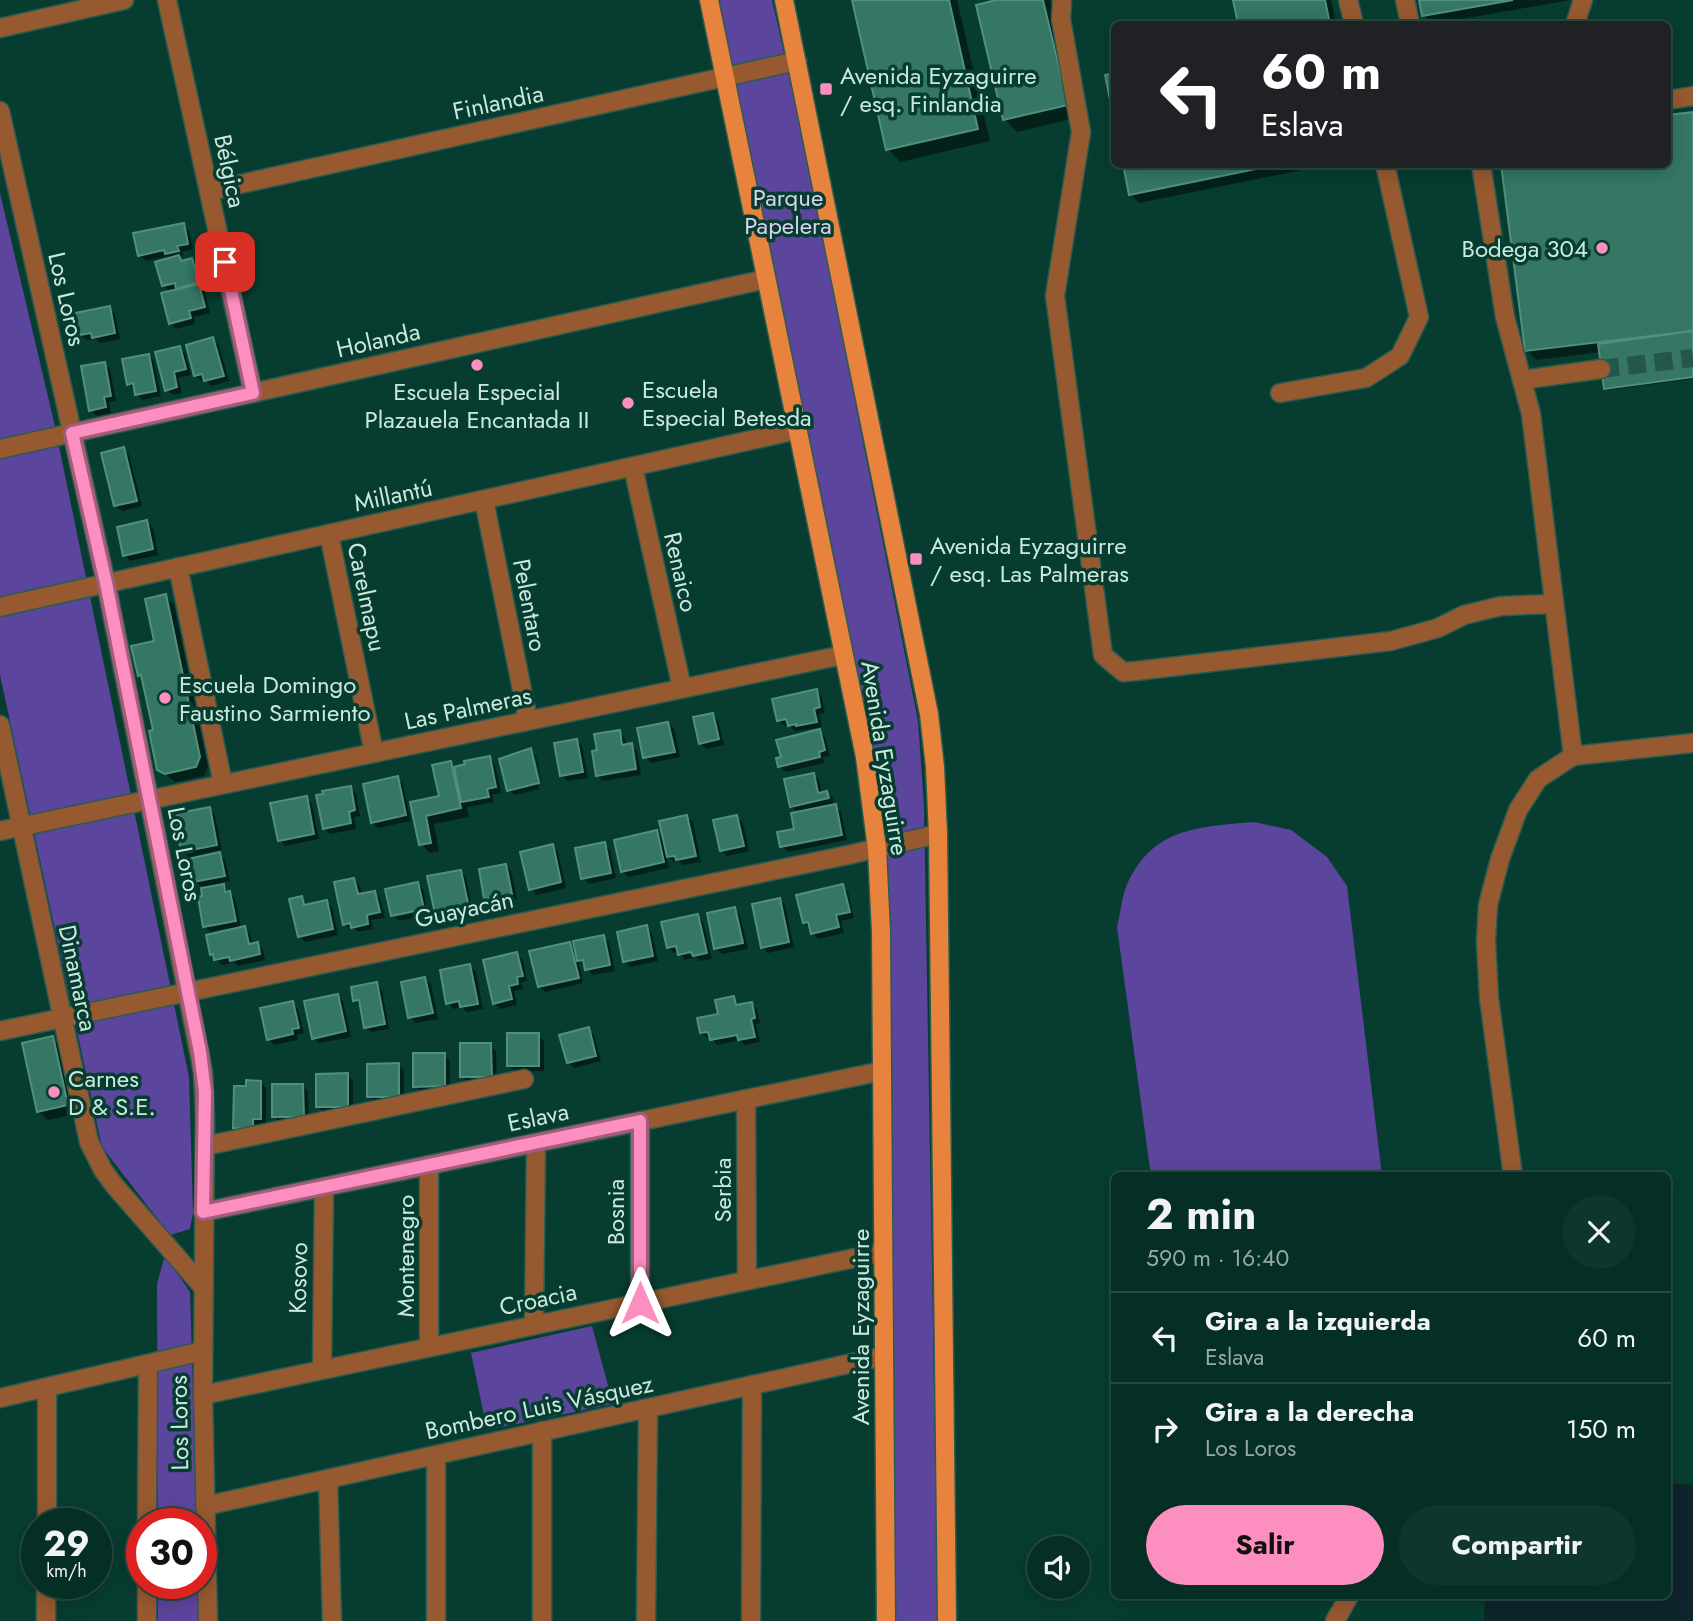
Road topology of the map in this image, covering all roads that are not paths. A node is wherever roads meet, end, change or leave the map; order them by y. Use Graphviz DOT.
graph roads {
  1 [pos="124,0"];
  2 [pos="167,0"];
  3 [pos="709,0"];
  4 [pos="784,0"];
  5 [pos="1062,0"];
  6 [pos="1348,0"];
  7 [pos="1405,0"];
  8 [pos="1583,0"];
  9 [pos="1353,21"];
  10 [pos="1409,21"];
  11 [pos="1576,21"];
  12 [pos="0,28"];
  13 [pos="797,61"];
  14 [pos="725,78"];
  15 [pos="1693,96"];
  16 [pos="1671,100"];
  17 [pos="0,111"];
  18 [pos="1386,168"];
  19 [pos="1482,168"];
  20 [pos="209,191"];
  21 [pos="766,279"];
  22 [pos="1601,369"];
  23 [pos="1522,380"];
  24 [pos="253,393"];
  25 [pos="1280,393"];
  26 [pos="797,430"];
  27 [pos="72,433"];
  28 [pos="0,449"];
  29 [pos="633,467"];
  30 [pos="484,500"];
  31 [pos="329,534"];
  32 [pos="178,567"];
  33 [pos="106,583"];
  34 [pos="1553,604"];
  35 [pos="0,607"];
  36 [pos="843,655"];
  37 [pos="682,688"];
  38 [pos="528,720"];
  39 [pos="0,725"];
  40 [pos="1693,743"];
  41 [pos="374,753"];
  42 [pos="1573,756"];
  43 [pos="223,784"];
  44 [pos="149,800"];
  45 [pos="21,826"];
  46 [pos="0,831"];
  47 [pos="938,834"];
  48 [pos="877,849"];
  49 [pos="188,992"];
  50 [pos="61,1018"];
  51 [pos="0,1031"];
  52 [pos="882,1071"];
  53 [pos="524,1079"];
  54 [pos="746,1099"];
  55 [pos="640,1121"];
  56 [pos="536,1143"];
  57 [pos="205,1146"];
  58 [pos="429,1165"];
  59 [pos="1512,1172"];
  60 [pos="324,1187"];
  61 [pos="203,1212"];
  62 [pos="883,1252"];
  63 [pos="747,1280"];
  64 [pos="202,1287"];
  65 [pos="640,1303"];
  66 [pos="534,1325"];
  67 [pos="429,1347"];
  68 [pos="203,1351"];
  69 [pos="884,1356"];
  70 [pos="148,1364"];
  71 [pos="322,1369"];
  72 [pos="752,1385"];
  73 [pos="47,1387"];
  74 [pos="203,1395"];
  75 [pos="0,1398"];
  76 [pos="648,1408"];
  77 [pos="542,1431"];
  78 [pos="436,1455"];
  79 [pos="328,1479"];
  80 [pos="205,1506"];
  81 [pos="47,1508"];
  82 [pos="148,1508"];
  83 [pos="46,1599"];
  84 [pos="147,1599"];
  85 [pos="1347,1599"];
  86 [pos="46,1621"];
  87 [pos="147,1621"];
  88 [pos="208,1621"];
  89 [pos="332,1621"];
  90 [pos="436,1621"];
  91 [pos="542,1621"];
  92 [pos="646,1621"];
  93 [pos="751,1621"];
  94 [pos="886,1621"];
  95 [pos="947,1621"];
  96 [pos="1335,1621"];
  1 -- 12 [label="street"];
  2 -- 20 [label="street, Bélgica"];
  3 -- 14 [label="main road, Avenida Eyzaguirre"];
  4 -- 13 [label="main road, Avenida Eyzaguirre"];
  5 -- 34 [label="street"];
  6 -- 9 [label="street"];
  7 -- 10 [label="street"];
  8 -- 11 [label="street"];
  13 -- 14 [label="street, Finlandia"];
  13 -- 47 [label="main road, Avenida Eyzaguirre"];
  14 -- 20 [label="street, Finlandia"];
  14 -- 21 [label="main road, Avenida Eyzaguirre"];
  15 -- 16 [label="street"];
  17 -- 27 [label="street, Los Loros"];
  18 -- 25 [label="street"];
  19 -- 23 [label="street"];
  20 -- 24 [label="street, Bélgica"];
  21 -- 24 [label="street, Holanda"];
  21 -- 26 [label="main road, Avenida Eyzaguirre"];
  22 -- 23 [label="street"];
  23 -- 34 [label="street"];
  24 -- 27 [label="street, Holanda"];
  26 -- 29 [label="street, Millantú"];
  26 -- 36 [label="main road, Avenida Eyzaguirre"];
  27 -- 28 [label="street, Holanda"];
  27 -- 33 [label="street, Los Loros"];
  29 -- 30 [label="street, Millantú"];
  29 -- 37 [label="street, Renaico"];
  30 -- 31 [label="street, Millantú"];
  30 -- 38 [label="street, Pelentaro"];
  31 -- 32 [label="street, Millantú"];
  31 -- 41 [label="street, Carelmapu"];
  32 -- 33 [label="street, Millantú"];
  32 -- 43 [label="street"];
  33 -- 35 [label="street, Millantú"];
  33 -- 44 [label="street, Los Loros"];
  34 -- 42 [label="street"];
  36 -- 37 [label="street, Las Palmeras"];
  36 -- 48 [label="main road, Avenida Eyzaguirre"];
  37 -- 38 [label="street, Las Palmeras"];
  38 -- 41 [label="street, Las Palmeras"];
  39 -- 45 [label="street, Dinamarca"];
  40 -- 42 [label="street"];
  41 -- 43 [label="street, Las Palmeras"];
  42 -- 59 [label="street"];
  43 -- 44 [label="street, Las Palmeras"];
  44 -- 45 [label="street, Las Palmeras"];
  44 -- 49 [label="street, Los Loros"];
  45 -- 46 [label="street, Las Palmeras"];
  45 -- 50 [label="street, Dinamarca"];
  47 -- 48 [label="street, Guayacán"];
  47 -- 95 [label="main road, Avenida Eyzaguirre"];
  48 -- 49 [label="street, Guayacán"];
  48 -- 52 [label="main road, Avenida Eyzaguirre"];
  49 -- 50 [label="street, Guayacán"];
  49 -- 57 [label="street, Los Loros"];
  50 -- 51 [label="street, Guayacán"];
  50 -- 64 [label="street, Dinamarca"];
  52 -- 54 [label="street, Eslava"];
  52 -- 62 [label="main road, Avenida Eyzaguirre"];
  53 -- 57 [label="street"];
  54 -- 55 [label="street, Eslava"];
  54 -- 63 [label="street, Serbia"];
  55 -- 56 [label="street, Eslava"];
  55 -- 65 [label="street, Bosnia"];
  56 -- 58 [label="street, Eslava"];
  56 -- 66 [label="street"];
  57 -- 61 [label="street, Los Loros"];
  58 -- 60 [label="street, Eslava"];
  58 -- 67 [label="street, Montenegro"];
  60 -- 61 [label="street, Eslava"];
  60 -- 71 [label="street, Kosovo"];
  61 -- 64 [label="street, Los Loros"];
  62 -- 63 [label="street, Croacia"];
  62 -- 69 [label="main road, Avenida Eyzaguirre"];
  63 -- 65 [label="street, Croacia"];
  64 -- 68 [label="street, Los Loros"];
  65 -- 66 [label="street, Croacia"];
  66 -- 67 [label="street, Croacia"];
  67 -- 71 [label="street, Croacia"];
  68 -- 70 [label="street"];
  68 -- 74 [label="street, Los Loros"];
  69 -- 72 [label="street, Bombero Luis Vásquez"];
  69 -- 94 [label="main road, Avenida Eyzaguirre"];
  70 -- 73 [label="street"];
  70 -- 82 [label="street"];
  71 -- 74 [label="street, Croacia"];
  72 -- 76 [label="street, Bombero Luis Vásquez"];
  72 -- 93 [label="street"];
  73 -- 75 [label="street"];
  73 -- 81 [label="street"];
  74 -- 80 [label="street, Los Loros"];
  76 -- 77 [label="street, Bombero Luis Vásquez"];
  76 -- 92 [label="street"];
  77 -- 78 [label="street, Bombero Luis Vásquez"];
  77 -- 91 [label="street"];
  78 -- 79 [label="street, Bombero Luis Vásquez"];
  78 -- 90 [label="street"];
  79 -- 80 [label="street, Bombero Luis Vásquez"];
  79 -- 89 [label="street"];
  80 -- 88 [label="street, Los Loros"];
  83 -- 86 [label="street"];
  84 -- 87 [label="street"];
  85 -- 96 [label="street"];
}
